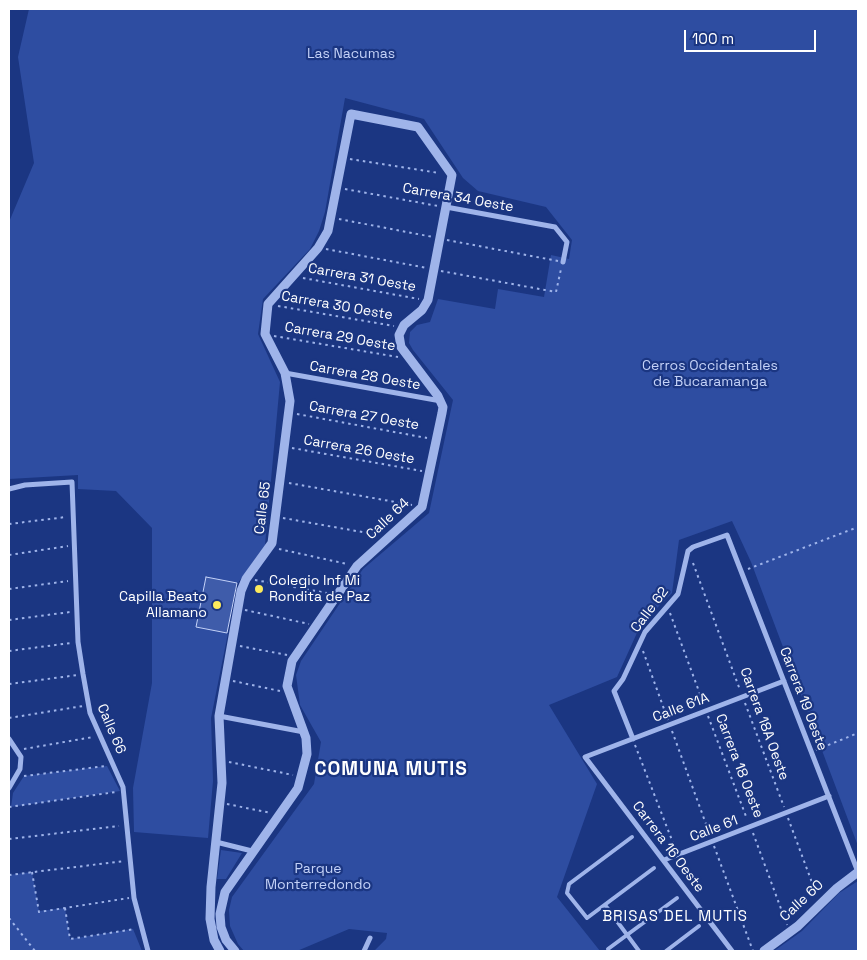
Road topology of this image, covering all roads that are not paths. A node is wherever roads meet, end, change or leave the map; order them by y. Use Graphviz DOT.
graph roads {
  1 [pos="446,207"];
  2 [pos="563,262"];
  3 [pos="285,373"];
  4 [pos="441,401"];
  5 [pos="9,489"];
  6 [pos="688,551"];
  7 [pos="784,681"];
  8 [pos="219,716"];
  9 [pos="304,732"];
  10 [pos="9,739"];
  11 [pos="632,739"];
  12 [pos="585,757"];
  13 [pos="9,788"];
  14 [pos="829,796"];
  15 [pos="632,837"];
  16 [pos="216,842"];
  17 [pos="252,851"];
  18 [pos="664,860"];
  19 [pos="654,868"];
  20 [pos="858,872"];
  21 [pos="211,887"];
  22 [pos="227,887"];
  23 [pos="676,898"];
  24 [pos="605,905"];
  25 [pos="699,926"];
  26 [pos="627,934"];
  27 [pos="370,938"];
  28 [pos="608,948"];
  29 [pos="148,951"];
  30 [pos="220,951"];
  31 [pos="234,951"];
  32 [pos="364,951"];
  33 [pos="640,951"];
  34 [pos="666,951"];
  35 [pos="732,951"];
  36 [pos="764,951"];
  1 -- 2 [label="street, Carrera 34 Oeste"];
  1 -- 3 [label="street, Calle 65"];
  1 -- 4 [label="street"];
  3 -- 4 [label="street, Carrera 28 Oeste"];
  3 -- 8 [label="street, Calle 65"];
  4 -- 9 [label="street, Calle 64"];
  5 -- 29 [label="street, Calle 66"];
  6 -- 7 [label="street, Carrera 19 Oeste"];
  6 -- 11 [label="street, Calle 62"];
  7 -- 11 [label="street, Calle 61A"];
  7 -- 14 [label="street, Carrera 19 Oeste"];
  8 -- 9 [label="street"];
  8 -- 16 [label="street, Calle 65"];
  9 -- 17 [label="street, Calle 64"];
  10 -- 13 [label="street"];
  11 -- 12 [label="street, Calle 61A"];
  12 -- 18 [label="street, Carrera 16 Oeste"];
  14 -- 18 [label="street, Calle 61"];
  14 -- 20 [label="street, Carrera 19 Oeste"];
  15 -- 24 [label="lane"];
  16 -- 17 [label="street"];
  16 -- 21 [label="street, Calle 65"];
  17 -- 22 [label="street, Calle 64"];
  18 -- 35 [label="street, Carrera 16 Oeste"];
  19 -- 24 [label="lane"];
  20 -- 36 [label="street, Calle 60"];
  21 -- 22 [label="street"];
  21 -- 30 [label="street, Calle 65"];
  22 -- 31 [label="street"];
  23 -- 26 [label="lane"];
  24 -- 26 [label="lane"];
  25 -- 34 [label="lane"];
  26 -- 28 [label="lane"];
  26 -- 33 [label="lane"];
  27 -- 32 [label="street"];
}
